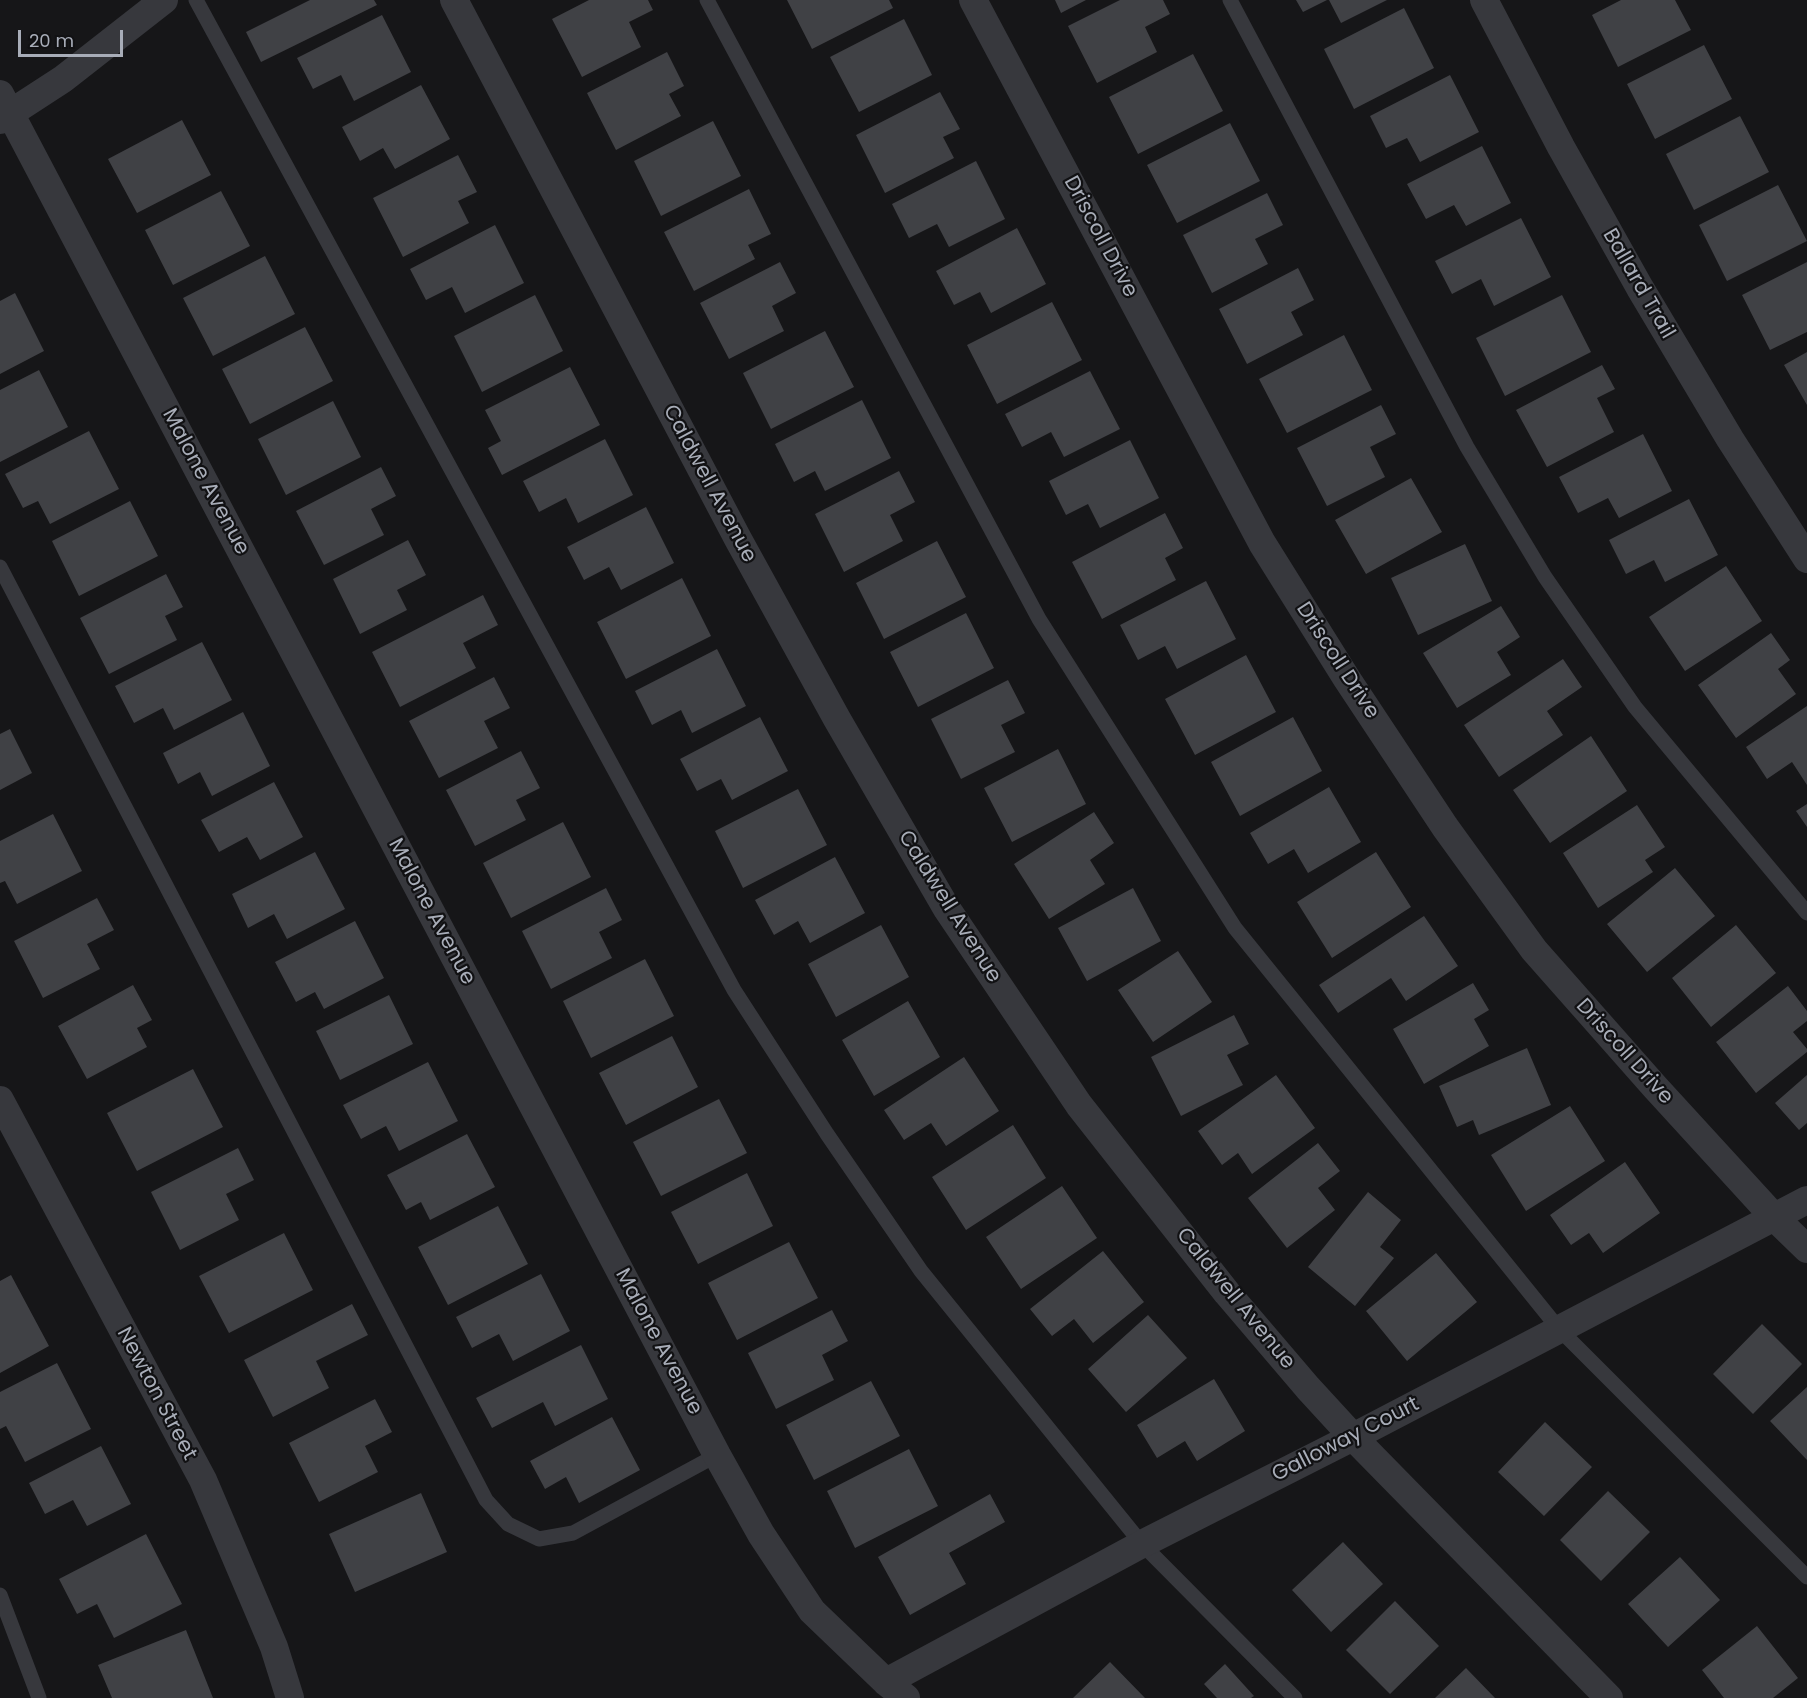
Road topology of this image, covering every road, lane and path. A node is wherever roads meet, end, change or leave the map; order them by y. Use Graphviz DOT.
graph roads {
  1 [pos="164,0"];
  2 [pos="196,0"];
  3 [pos="454,0"];
  4 [pos="707,0"];
  5 [pos="973,0"];
  6 [pos="1230,0"];
  7 [pos="1484,0"];
  8 [pos="4,110"];
  9 [pos="1807,559"];
  10 [pos="0,567"];
  11 [pos="1807,913"];
  12 [pos="0,1100"];
  13 [pos="1807,1200"];
  14 [pos="1774,1217"];
  15 [pos="1807,1250"];
  16 [pos="1559,1329"];
  17 [pos="1353,1437"];
  18 [pos="717,1455"];
  19 [pos="1142,1544"];
  20 [pos="1807,1577"];
  21 [pos="0,1595"];
  22 [pos="896,1690"];
  23 [pos="39,1698"];
  24 [pos="290,1698"];
  25 [pos="1295,1698"];
  26 [pos="1609,1698"];
  1 -- 8 [label="street"];
  2 -- 19 [label="lane"];
  3 -- 17 [label="street, Caldwell Avenue"];
  4 -- 16 [label="lane"];
  5 -- 14 [label="street, Driscoll Drive"];
  6 -- 11 [label="lane"];
  7 -- 9 [label="street, Ballard Trail"];
  8 -- 18 [label="street, Malone Avenue"];
  10 -- 18 [label="lane"];
  12 -- 24 [label="street, Newton Street"];
  13 -- 14 [label="street, Galloway Court"];
  14 -- 15 [label="street, Driscoll Drive"];
  14 -- 16 [label="street, Galloway Court"];
  16 -- 17 [label="street, Galloway Court"];
  16 -- 20 [label="lane"];
  17 -- 19 [label="street, Galloway Court"];
  17 -- 26 [label="street, Caldwell Avenue"];
  18 -- 22 [label="street, Malone Avenue"];
  19 -- 22 [label="street, Galloway Court"];
  19 -- 25 [label="lane"];
  21 -- 23 [label="lane"];
}
